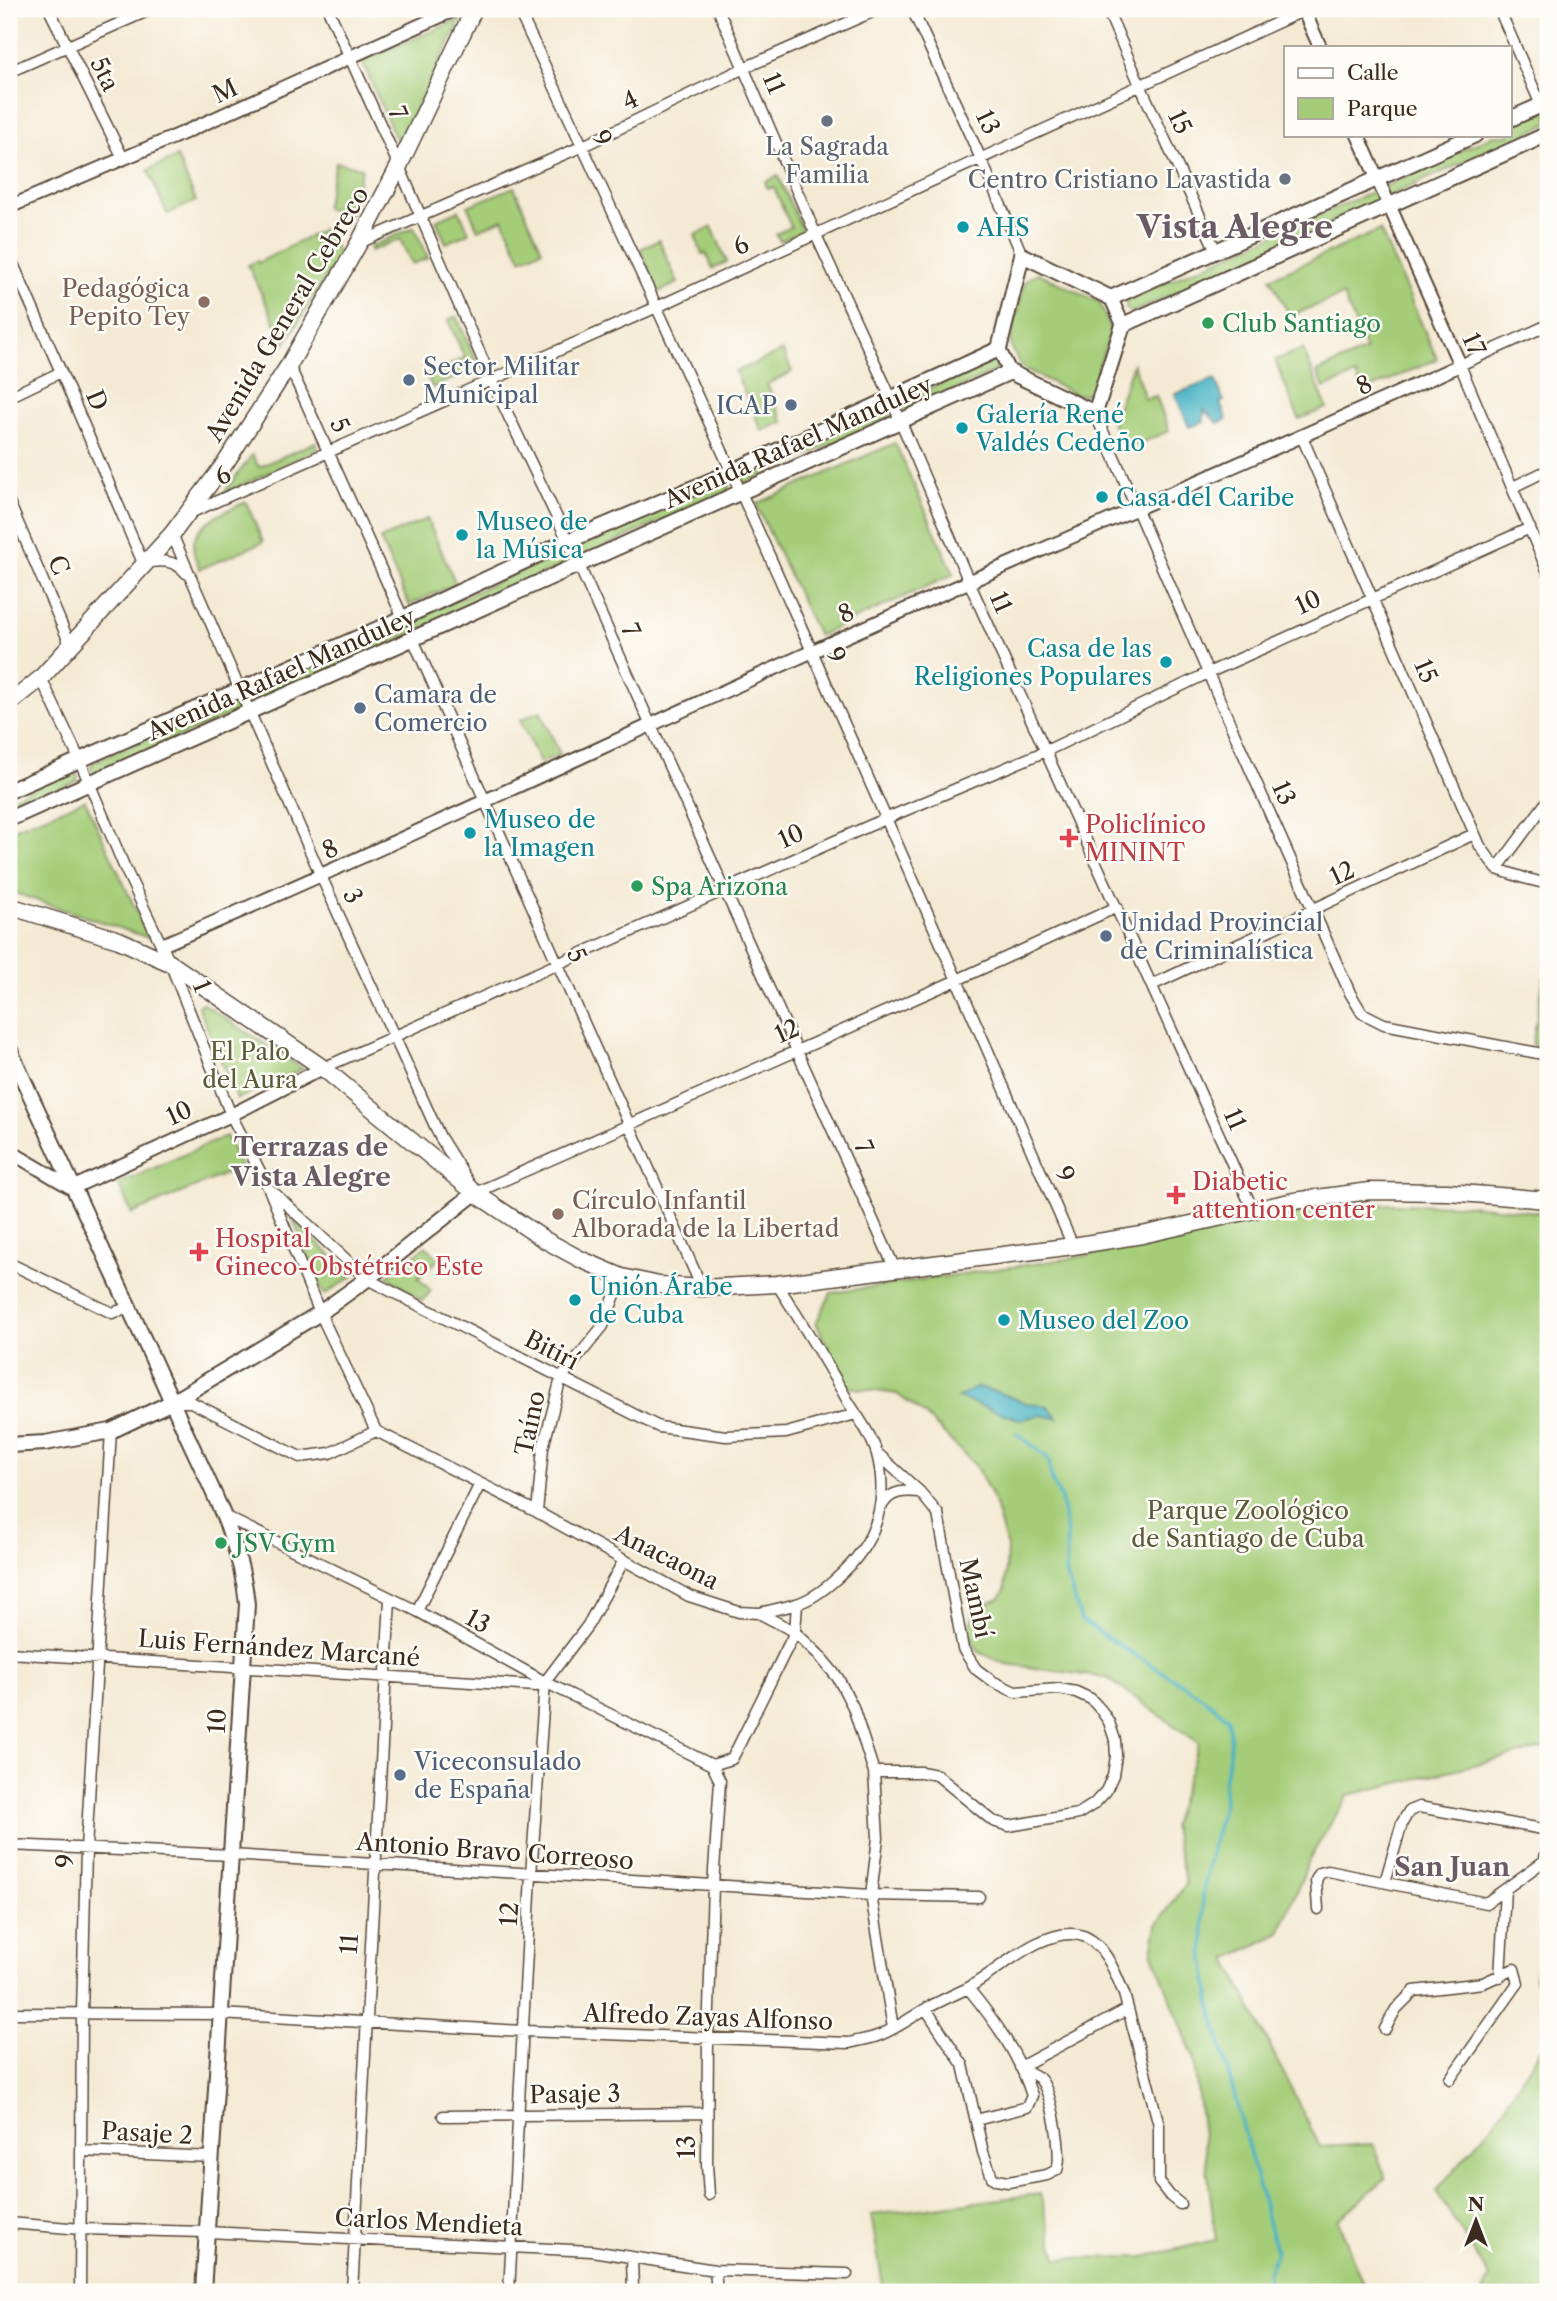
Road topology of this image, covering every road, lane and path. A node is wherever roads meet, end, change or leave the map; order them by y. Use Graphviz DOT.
graph roads {
  1 [pos="49,9"];
  2 [pos="152,9"];
  3 [pos="328,9"];
  4 [pos="456,9"];
  5 [pos="474,9"];
  6 [pos="518,9"];
  7 [pos="718,9"];
  8 [pos="878,9"];
  9 [pos="912,9"];
  10 [pos="1107,9"];
  11 [pos="1305,9"];
  12 [pos="1499,9"];
  13 [pos="68,46"];
  14 [pos="1320,46"];
  15 [pos="350,57"];
  16 [pos="744,68"];
  17 [pos="9,72"];
  18 [pos="1141,87"];
  19 [pos="1545,104"];
  20 [pos="1512,118"];
  21 [pos="1548,121"];
  22 [pos="1548,134"];
  23 [pos="1358,136"];
  24 [pos="1473,136"];
  25 [pos="583,146"];
  26 [pos="123,159"];
  27 [pos="981,159"];
  28 [pos="399,166"];
  29 [pos="1377,178"];
  30 [pos="1389,205"];
  31 [pos="9,207"];
  32 [pos="420,216"];
  33 [pos="816,235"];
  34 [pos="359,243"];
  35 [pos="1216,251"];
  36 [pos="9,255"];
  37 [pos="1022,255"];
  38 [pos="1111,298"];
  39 [pos="657,307"];
  40 [pos="1123,325"];
  41 [pos="1548,325"];
  42 [pos="999,349"];
  43 [pos="289,365"];
  44 [pos="1460,365"];
  45 [pos="61,372"];
  46 [pos="1010,372"];
  47 [pos="491,379"];
  48 [pos="9,397"];
  49 [pos="891,398"];
  50 [pos="1095,413"];
  51 [pos="901,422"];
  52 [pos="1302,437"];
  53 [pos="329,451"];
  54 [pos="1548,470"];
  55 [pos="730,472"];
  56 [pos="1513,487"];
  57 [pos="740,493"];
  58 [pos="9,502"];
  59 [pos="1135,509"];
  60 [pos="189,513"];
  61 [pos="1530,528"];
  62 [pos="172,534"];
  63 [pos="568,541"];
  64 [pos="143,563"];
  65 [pos="579,565"];
  66 [pos="1548,572"];
  67 [pos="191,578"];
  68 [pos="969,582"];
  69 [pos="1371,598"];
  70 [pos="403,618"];
  71 [pos="413,639"];
  72 [pos="70,644"];
  73 [pos="812,651"];
  74 [pos="1208,673"];
  75 [pos="41,678"];
  76 [pos="240,690"];
  77 [pos="9,704"];
  78 [pos="250,712"];
  79 [pos="651,726"];
  80 [pos="1046,751"];
  81 [pos="80,761"];
  82 [pos="90,784"];
  83 [pos="9,791"];
  84 [pos="485,800"];
  85 [pos="1548,800"];
  86 [pos="887,818"];
  87 [pos="9,819"];
  88 [pos="1474,834"];
  89 [pos="1497,869"];
  90 [pos="321,876"];
  91 [pos="1548,884"];
  92 [pos="725,890"];
  93 [pos="9,906"];
  94 [pos="1117,907"];
  95 [pos="1313,909"];
  96 [pos="162,945"];
  97 [pos="170,963"];
  98 [pos="558,965"];
  99 [pos="957,980"];
  100 [pos="1152,985"];
  101 [pos="395,1036"];
  102 [pos="9,1048"];
  103 [pos="797,1050"];
  104 [pos="1548,1055"];
  105 [pos="323,1068"];
  106 [pos="232,1115"];
  107 [pos="629,1124"];
  108 [pos="9,1151"];
  109 [pos="72,1188"];
  110 [pos="269,1189"];
  111 [pos="475,1193"];
  112 [pos="1548,1200"];
  113 [pos="1252,1210"];
  114 [pos="1073,1246"];
  115 [pos="9,1263"];
  116 [pos="895,1269"];
  117 [pos="622,1277"];
  118 [pos="367,1279"];
  119 [pos="776,1284"];
  120 [pos="702,1288"];
  121 [pos="131,1307"];
  122 [pos="320,1313"];
  123 [pos="561,1378"];
  124 [pos="172,1402"];
  125 [pos="856,1414"];
  126 [pos="111,1431"];
  127 [pos="376,1431"];
  128 [pos="9,1445"];
  129 [pos="877,1453"];
  130 [pos="481,1484"];
  131 [pos="920,1492"];
  132 [pos="881,1507"];
  133 [pos="537,1511"];
  134 [pos="222,1515"];
  135 [pos="624,1560"];
  136 [pos="390,1599"];
  137 [pos="797,1604"];
  138 [pos="416,1611"];
  139 [pos="759,1613"];
  140 [pos="795,1632"];
  141 [pos="9,1653"];
  142 [pos="96,1658"];
  143 [pos="243,1668"];
  144 [pos="386,1675"];
  145 [pos="545,1682"];
  146 [pos="712,1766"];
  147 [pos="874,1772"];
  148 [pos="1548,1830"];
  149 [pos="9,1845"];
  150 [pos="1548,1847"];
  151 [pos="86,1849"];
  152 [pos="232,1856"];
  153 [pos="375,1865"];
  154 [pos="531,1875"];
  155 [pos="1385,1882"];
  156 [pos="713,1885"];
  157 [pos="1505,1890"];
  158 [pos="871,1895"];
  159 [pos="979,1896"];
  160 [pos="1318,1909"];
  161 [pos="1500,1977"];
  162 [pos="968,1988"];
  163 [pos="926,2009"];
  164 [pos="1128,2009"];
  165 [pos="9,2013"];
  166 [pos="82,2014"];
  167 [pos="219,2014"];
  168 [pos="365,2021"];
  169 [pos="893,2028"];
  170 [pos="1385,2029"];
  171 [pos="524,2031"];
  172 [pos="708,2039"];
  173 [pos="1020,2067"];
  174 [pos="1450,2079"];
  175 [pos="708,2113"];
  176 [pos="517,2115"];
  177 [pos="443,2116"];
  178 [pos="976,2120"];
  179 [pos="81,2151"];
  180 [pos="211,2157"];
  181 [pos="709,2195"];
  182 [pos="1180,2204"];
  183 [pos="9,2223"];
  184 [pos="80,2229"];
  185 [pos="207,2232"];
  186 [pos="354,2239"];
  187 [pos="511,2246"];
  188 [pos="632,2257"];
  189 [pos="715,2270"];
  190 [pos="847,2274"];
  191 [pos="80,2292"];
  192 [pos="203,2292"];
  193 [pos="352,2292"];
  194 [pos="509,2292"];
  195 [pos="633,2292"];
  196 [pos="717,2292"];
  1 -- 13 [label="street, 5ta"];
  2 -- 13 [label="street"];
  3 -- 15 [label="street, 7"];
  4 -- 15 [label="street, M"];
  5 -- 28 [label="main road, Avenida General Cebreco"];
  6 -- 25 [label="street, 9"];
  7 -- 16 [label="street, 11"];
  8 -- 16 [label="street, 4"];
  9 -- 27 [label="street, 13"];
  10 -- 18 [label="street, 15"];
  11 -- 14 [label="street"];
  11 -- 18 [label="street, 6"];
  12 -- 19 [label="street"];
  13 -- 17 [label="street"];
  13 -- 26 [label="street, 5ta"];
  15 -- 26 [label="street, M"];
  15 -- 28 [label="street, 7"];
  16 -- 25 [label="street, 4"];
  16 -- 33 [label="street, 11"];
  18 -- 27 [label="street, 6"];
  18 -- 35 [label="street, 15"];
  19 -- 20 [label="main road"];
  19 -- 21 [label="street"];
  22 -- 30 [label="main road"];
  23 -- 29 [label="street, 17"];
  24 -- 29 [label="main road"];
  25 -- 32 [label="street, 4"];
  25 -- 39 [label="street, 9"];
  26 -- 31 [label="street, M"];
  27 -- 33 [label="street, 6"];
  27 -- 37 [label="street, 13"];
  28 -- 32 [label="street, 7"];
  28 -- 34 [label="main road, Avenida General Cebreco"];
  29 -- 30 [label="street, 17"];
  29 -- 35 [label="main road"];
  30 -- 40 [label="main road"];
  30 -- 44 [label="street, 17"];
  32 -- 34 [label="street, 4"];
  32 -- 47 [label="street, 7"];
  33 -- 39 [label="street, 6"];
  33 -- 49 [label="street, 11"];
  34 -- 43 [label="main road, Avenida General Cebreco"];
  35 -- 38 [label="main road"];
  36 -- 45 [label="street, D"];
  37 -- 38 [label="main road"];
  37 -- 42 [label="main road"];
  38 -- 40 [label="street"];
  39 -- 47 [label="street, 6"];
  39 -- 55 [label="street, 9"];
  40 -- 50 [label="main road"];
  41 -- 44 [label="street, 8"];
  42 -- 46 [label="street"];
  42 -- 49 [label="main road, Avenida Rafael Manduley"];
  43 -- 53 [label="street, 5"];
  43 -- 60 [label="main road, Avenida General Cebreco"];
  44 -- 52 [label="street, 8"];
  44 -- 56 [label="street, 17"];
  45 -- 48 [label="street"];
  45 -- 64 [label="street, D"];
  46 -- 50 [label="main road"];
  46 -- 51 [label="main road, Avenida Rafael Manduley"];
  47 -- 53 [label="street, 6"];
  47 -- 63 [label="street, 7"];
  49 -- 51 [label="street, 11"];
  49 -- 55 [label="main road, Avenida Rafael Manduley"];
  50 -- 59 [label="street, 13"];
  51 -- 57 [label="main road, Avenida Rafael Manduley"];
  51 -- 68 [label="street, 11"];
  52 -- 59 [label="street, 8"];
  52 -- 69 [label="street, 15"];
  53 -- 60 [label="street, 6"];
  53 -- 70 [label="street, 5"];
  54 -- 56 [label="street"];
  55 -- 57 [label="street, 9"];
  55 -- 63 [label="main road, Avenida Rafael Manduley"];
  56 -- 61 [label="street, 17"];
  57 -- 65 [label="main road, Avenida Rafael Manduley"];
  57 -- 73 [label="street, 9"];
  58 -- 72 [label="street, C"];
  59 -- 68 [label="street, 8"];
  59 -- 74 [label="street, 13"];
  60 -- 62 [label="main road, Avenida General Cebreco"];
  61 -- 66 [label="street, 17"];
  61 -- 69 [label="street, 10"];
  62 -- 64 [label="main road, Avenida General Cebreco"];
  62 -- 67 [label="street, 3"];
  63 -- 65 [label="street, 7"];
  63 -- 70 [label="main road, Avenida Rafael Manduley"];
  64 -- 67 [label="street"];
  64 -- 72 [label="main road, Avenida General Cebreco"];
  65 -- 71 [label="main road, Avenida Rafael Manduley"];
  65 -- 79 [label="street, 7"];
  67 -- 76 [label="street, 3"];
  68 -- 73 [label="street, 8"];
  68 -- 80 [label="street, 11"];
  69 -- 74 [label="street, 10"];
  69 -- 88 [label="street, 15"];
  70 -- 76 [label="main road, Avenida Rafael Manduley"];
  71 -- 78 [label="main road, Avenida Rafael Manduley"];
  71 -- 84 [label="street, 5"];
  72 -- 75 [label="main road, Avenida General Cebreco"];
  73 -- 79 [label="street, 8"];
  73 -- 86 [label="street, 9"];
  74 -- 80 [label="street, 10"];
  74 -- 95 [label="street, 13"];
  75 -- 77 [label="main road, Avenida General Cebreco"];
  75 -- 81 [label="street, 1"];
  76 -- 78 [label="street, 3"];
  76 -- 81 [label="main road, Avenida Rafael Manduley"];
  78 -- 82 [label="main road, Avenida Rafael Manduley"];
  78 -- 90 [label="street, 3"];
  79 -- 84 [label="street, 8"];
  79 -- 92 [label="street, 7"];
  80 -- 86 [label="street, 10"];
  80 -- 94 [label="street, 11"];
  81 -- 82 [label="street, 1"];
  81 -- 83 [label="main road, Avenida Rafael Manduley"];
  82 -- 87 [label="main road, Avenida Rafael Manduley"];
  82 -- 96 [label="street, 1"];
  84 -- 90 [label="street, 8"];
  84 -- 98 [label="street, 5"];
  85 -- 89 [label="street"];
  86 -- 92 [label="street, 10"];
  86 -- 99 [label="street, 9"];
  88 -- 89 [label="street, 15"];
  88 -- 95 [label="street, 12"];
  89 -- 91 [label="street"];
  90 -- 96 [label="street, 8"];
  90 -- 101 [label="street, 3"];
  92 -- 98 [label="street, 10"];
  92 -- 103 [label="street, 7"];
  93 -- 97 [label="main road"];
  94 -- 99 [label="street, 12"];
  94 -- 100 [label="street, 11"];
  95 -- 100 [label="street, 12"];
  95 -- 104 [label="street, 13"];
  96 -- 97 [label="street, 1"];
  97 -- 105 [label="main road"];
  97 -- 106 [label="street, 1"];
  98 -- 101 [label="street, 10"];
  98 -- 107 [label="street, 5"];
  99 -- 103 [label="street, 12"];
  99 -- 114 [label="street, 9"];
  100 -- 113 [label="street, 11"];
  101 -- 105 [label="street, 10"];
  101 -- 111 [label="street, 3"];
  102 -- 109 [label="main road, 10"];
  103 -- 107 [label="street, 12"];
  103 -- 116 [label="street, 7"];
  105 -- 106 [label="street, 10"];
  105 -- 111 [label="main road"];
  106 -- 109 [label="street, 10"];
  106 -- 110 [label="street, 1"];
  107 -- 111 [label="street, 12"];
  107 -- 120 [label="street, 5"];
  108 -- 109 [label="street"];
  109 -- 121 [label="main road, 10"];
  110 -- 118 [label="street, Bitirí"];
  110 -- 122 [label="street, 1"];
  111 -- 117 [label="main road"];
  111 -- 118 [label="main road"];
  112 -- 113 [label="main road"];
  113 -- 114 [label="main road"];
  114 -- 116 [label="main road"];
  115 -- 121 [label="street"];
  116 -- 119 [label="main road"];
  117 -- 120 [label="main road"];
  117 -- 123 [label="street, Taíno"];
  118 -- 122 [label="main road"];
  118 -- 123 [label="street, Bitirí"];
  119 -- 120 [label="main road"];
  119 -- 125 [label="street"];
  121 -- 124 [label="main road, 10"];
  122 -- 124 [label="main road"];
  122 -- 127 [label="street"];
  123 -- 125 [label="street, Bitirí"];
  123 -- 133 [label="street, Taíno"];
  124 -- 126 [label="main road"];
  124 -- 127 [label="street"];
  124 -- 134 [label="main road, 10"];
  125 -- 129 [label="street"];
  126 -- 128 [label="main road"];
  126 -- 142 [label="street, 9"];
  127 -- 130 [label="street, Anacaona"];
  129 -- 131 [label="street, Mambí"];
  129 -- 132 [label="street"];
  130 -- 133 [label="street, Anacaona"];
  130 -- 138 [label="street"];
  131 -- 132 [label="street"];
  131 -- 147 [label="street, Mambí"];
  132 -- 137 [label="street"];
  133 -- 135 [label="street, Anacaona"];
  134 -- 136 [label="street, 13"];
  134 -- 143 [label="main road, 10"];
  135 -- 139 [label="street, Anacaona"];
  135 -- 145 [label="street"];
  136 -- 138 [label="street, 13"];
  136 -- 144 [label="street, 11"];
  137 -- 139 [label="street"];
  137 -- 140 [label="street"];
  138 -- 145 [label="street, 13"];
  139 -- 140 [label="street, Anacaona"];
  140 -- 146 [label="street"];
  140 -- 147 [label="street, Anacaona"];
  141 -- 142 [label="street, Luis Fernández Marcané"];
  142 -- 143 [label="street, Luis Fernández Marcané"];
  142 -- 151 [label="street, 9"];
  143 -- 144 [label="street, Luis Fernández Marcané"];
  143 -- 152 [label="main road, 10"];
  144 -- 145 [label="street, Luis Fernández Marcané"];
  144 -- 153 [label="street, 11"];
  145 -- 146 [label="street, 13"];
  145 -- 154 [label="street, 12"];
  146 -- 156 [label="street, 13"];
  147 -- 158 [label="street, Anacaona"];
  148 -- 155 [label="street"];
  149 -- 151 [label="street, Antonio Bravo Correoso"];
  150 -- 157 [label="street"];
  151 -- 152 [label="street, Antonio Bravo Correoso"];
  151 -- 166 [label="street, 9"];
  152 -- 153 [label="street, Antonio Bravo Correoso"];
  152 -- 167 [label="main road, 10"];
  153 -- 154 [label="street, Antonio Bravo Correoso"];
  153 -- 168 [label="street, 11"];
  154 -- 156 [label="street, Antonio Bravo Correoso"];
  154 -- 171 [label="street, 12"];
  155 -- 157 [label="street"];
  155 -- 160 [label="street"];
  156 -- 158 [label="street, Antonio Bravo Correoso"];
  156 -- 172 [label="street, 13"];
  157 -- 161 [label="street"];
  158 -- 159 [label="street, Antonio Bravo Correoso"];
  158 -- 169 [label="street, Anacaona"];
  161 -- 170 [label="street"];
  161 -- 174 [label="street"];
  162 -- 163 [label="street, Alfredo Zayas Alfonso"];
  162 -- 164 [label="street, Alfredo Zayas Alfonso"];
  162 -- 173 [label="street"];
  163 -- 169 [label="street, Alfredo Zayas Alfonso"];
  163 -- 178 [label="street"];
  164 -- 173 [label="street"];
  164 -- 182 [label="street, Alfredo Zayas Alfonso"];
  165 -- 166 [label="street, Alfredo Zayas Alfonso"];
  166 -- 167 [label="street, Alfredo Zayas Alfonso"];
  166 -- 179 [label="street, 9"];
  167 -- 168 [label="street, Alfredo Zayas Alfonso"];
  167 -- 180 [label="main road, 10"];
  168 -- 171 [label="street, Alfredo Zayas Alfonso"];
  168 -- 186 [label="street, 11"];
  169 -- 172 [label="street, Alfredo Zayas Alfonso"];
  171 -- 172 [label="street, Alfredo Zayas Alfonso"];
  171 -- 176 [label="street, 12"];
  172 -- 175 [label="street, 13"];
  173 -- 178 [label="street"];
  173 -- 178 [label="street"];
  175 -- 176 [label="street, Pasaje 3"];
  175 -- 181 [label="street, 13"];
  176 -- 177 [label="street, Pasaje 3"];
  176 -- 187 [label="street, 12"];
  179 -- 180 [label="street, Pasaje 2"];
  179 -- 184 [label="street, 9"];
  180 -- 185 [label="main road, 10"];
  183 -- 184 [label="street, Carlos Mendieta"];
  184 -- 185 [label="street, Carlos Mendieta"];
  184 -- 191 [label="street, 9"];
  185 -- 186 [label="street, Carlos Mendieta"];
  185 -- 192 [label="main road, 10"];
  186 -- 187 [label="street, Carlos Mendieta"];
  186 -- 193 [label="street, 11"];
  187 -- 188 [label="street, Carlos Mendieta"];
  187 -- 194 [label="street, 12"];
  188 -- 189 [label="street, Carlos Mendieta"];
  188 -- 195 [label="street"];
  189 -- 190 [label="street, Carlos Mendieta"];
  189 -- 196 [label="street"];
}
